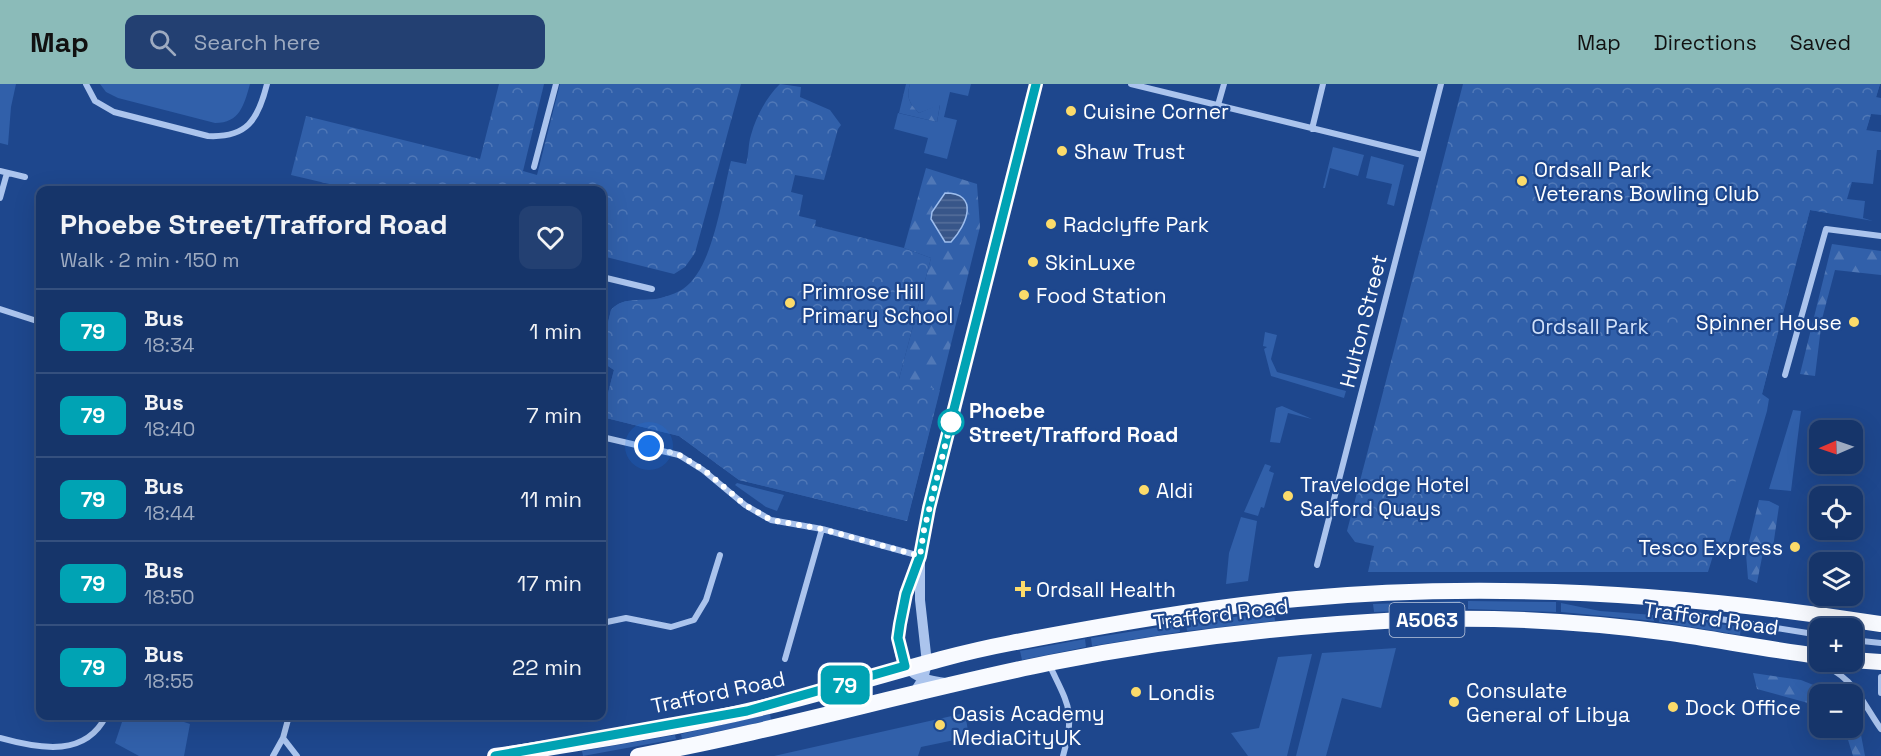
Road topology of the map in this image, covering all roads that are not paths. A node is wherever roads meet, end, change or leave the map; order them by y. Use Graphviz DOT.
graph roads {
  1 [pos="86,84"];
  2 [pos="267,84"];
  3 [pos="556,84"];
  4 [pos="1036,84"];
  5 [pos="1131,84"];
  6 [pos="1224,84"];
  7 [pos="1323,84"];
  8 [pos="1441,84"];
  9 [pos="1218,105"];
  10 [pos="1312,129"];
  11 [pos="1422,155"];
  12 [pos="534,167"];
  13 [pos="3,172"];
  14 [pos="25,177"];
  15 [pos="0,198"];
  16 [pos="1881,236"];
  17 [pos="606,278"];
  18 [pos="652,289"];
  19 [pos="0,309"];
  20 [pos="36,321"];
  21 [pos="1785,375"];
  22 [pos="606,438"];
  23 [pos="822,529"];
  24 [pos="720,555"];
  25 [pos="920,556"];
  26 [pos="1317,565"];
  27 [pos="1662,597"];
  28 [pos="606,622"];
  29 [pos="1881,624"];
  30 [pos="1809,633"];
  31 [pos="1863,641"];
  32 [pos="1881,643"];
  33 [pos="1779,651"];
  34 [pos="1809,655"];
  35 [pos="784,659"];
  36 [pos="1863,661"];
  37 [pos="1881,662"];
  38 [pos="927,663"];
  39 [pos="1049,663"];
  40 [pos="905,666"];
  41 [pos="1881,677"];
  42 [pos="918,686"];
  43 [pos="1881,693"];
  44 [pos="104,720"];
  45 [pos="288,720"];
  46 [pos="1881,729"];
  47 [pos="0,738"];
  48 [pos="284,738"];
  49 [pos="273,756"];
  50 [pos="297,756"];
  51 [pos="495,756"];
  52 [pos="638,756"];
  53 [pos="1063,756"];
  1 -- 2 [label="street"];
  3 -- 12 [label="street"];
  4 -- 25 [label="street"];
  5 -- 9 [label="street"];
  6 -- 9 [label="street"];
  7 -- 10 [label="street"];
  8 -- 11 [label="street, Hulton Street"];
  9 -- 10 [label="street"];
  10 -- 11 [label="street"];
  11 -- 26 [label="street, Hulton Street"];
  13 -- 14 [label="street"];
  13 -- 15 [label="street"];
  16 -- 21 [label="street"];
  17 -- 18 [label="street"];
  19 -- 20 [label="street"];
  22 -- 23 [label="street"];
  23 -- 25 [label="street"];
  23 -- 35 [label="street"];
  24 -- 28 [label="street"];
  25 -- 38 [label="street"];
  25 -- 40 [label="street"];
  27 -- 29 [label="highway, Trafford Road / A5063"];
  27 -- 30 [label="street, Trafford Road"];
  27 -- 38 [label="highway, Trafford Road / A5063"];
  31 -- 32 [label="street"];
  33 -- 34 [label="highway, Trafford Road / A5063"];
  33 -- 39 [label="highway, Trafford Road / A5063"];
  33 -- 46 [label="street"];
  36 -- 37 [label="highway"];
  38 -- 40 [label="highway, Trafford Road / A5063"];
  38 -- 42 [label="street"];
  39 -- 42 [label="highway, Trafford Road / A5063"];
  39 -- 53 [label="street"];
  40 -- 42 [label="street"];
  40 -- 51 [label="highway, Trafford Road / A5063"];
  41 -- 43 [label="street"];
  42 -- 52 [label="highway, Trafford Road / A5063"];
  44 -- 47 [label="street"];
  45 -- 48 [label="street"];
  48 -- 49 [label="street"];
  48 -- 50 [label="street"];
}
